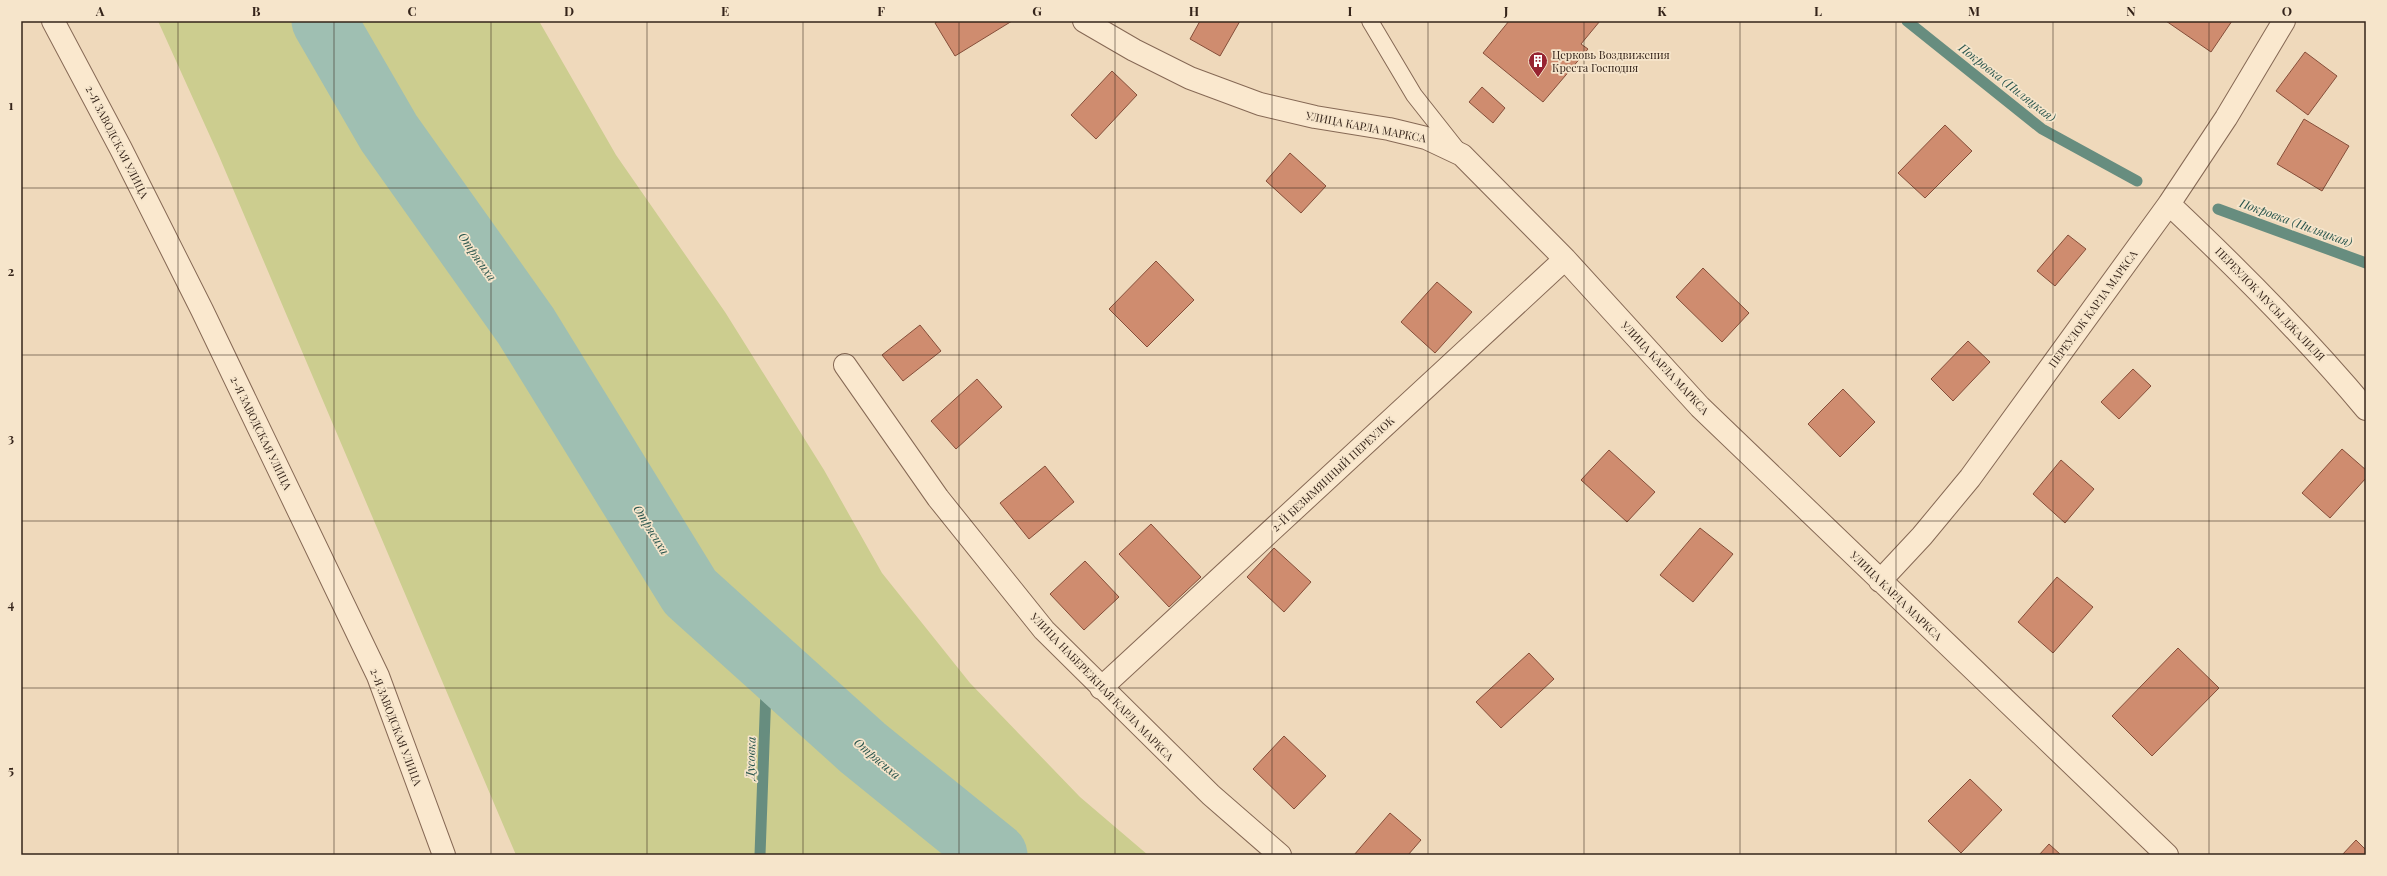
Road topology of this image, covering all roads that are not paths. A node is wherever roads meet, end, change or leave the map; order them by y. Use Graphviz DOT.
graph roads {
  1 [pos="54,21"];
  2 [pos="1084,21"];
  3 [pos="1370,21"];
  4 [pos="2284,21"];
  5 [pos="1462,154"];
  6 [pos="2169,204"];
  7 [pos="1566,259"];
  8 [pos="845,365"];
  9 [pos="2366,408"];
  10 [pos="1880,581"];
  11 [pos="1101,688"];
  12 [pos="444,855"];
  13 [pos="1280,855"];
  14 [pos="2167,855"];
  1 -- 12 [label="street, 2-Я ЗАВОДСКАЯ УЛИЦА"];
  2 -- 5 [label="street, УЛИЦА КАРЛА МАРКСА"];
  3 -- 5 [label="lane"];
  4 -- 6 [label="street, ПЕРЕУЛОК КАРЛА МАРКСА"];
  5 -- 7 [label="street, УЛИЦА КАРЛА МАРКСА"];
  6 -- 9 [label="street, ПЕРЕУЛОК МУСЫ ДЖАЛИЛЯ"];
  6 -- 10 [label="street, ПЕРЕУЛОК КАРЛА МАРКСА"];
  7 -- 10 [label="street, УЛИЦА КАРЛА МАРКСА"];
  7 -- 11 [label="street, 2-Й БЕЗЫМЯННЫЙ ПЕРЕУЛОК"];
  8 -- 11 [label="street, УЛИЦА НАБЕРЕЖНАЯ КАРЛА МАРКСА"];
  10 -- 14 [label="street, УЛИЦА КАРЛА МАРКСА"];
  11 -- 13 [label="street, УЛИЦА НАБЕРЕЖНАЯ КАРЛА МАРКСА"];
}
